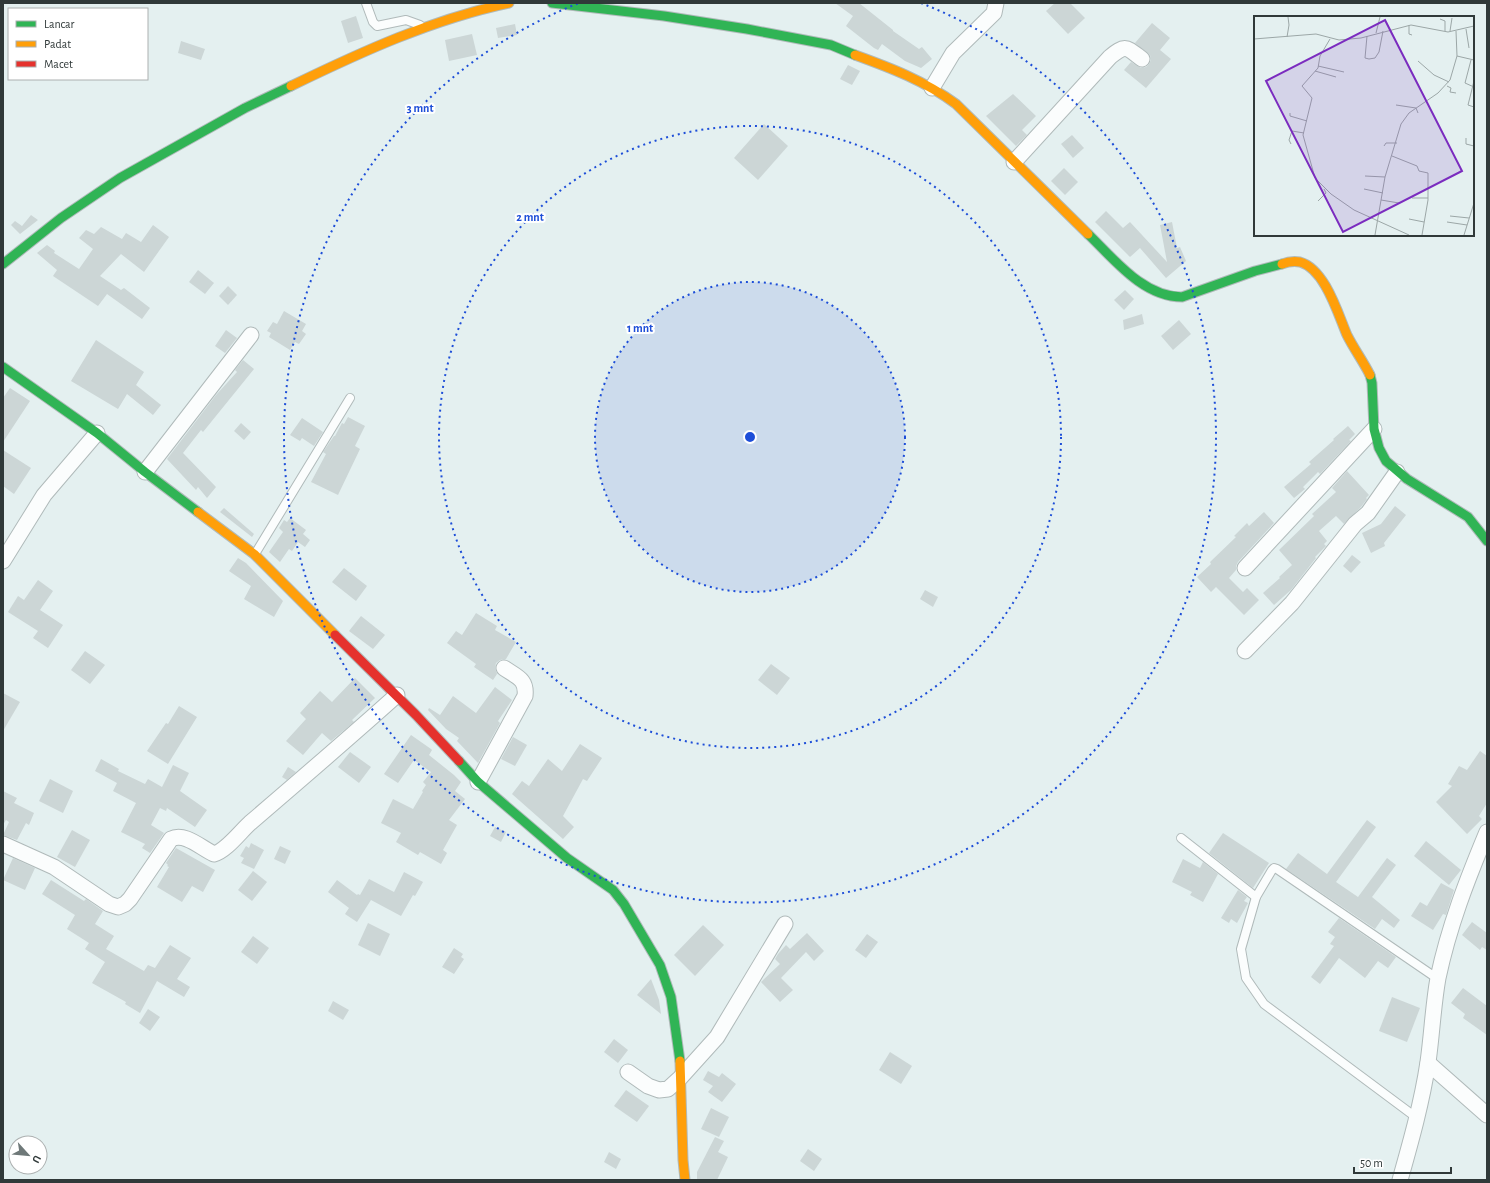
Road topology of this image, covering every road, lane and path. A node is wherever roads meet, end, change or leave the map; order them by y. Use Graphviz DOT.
graph roads {
  1 [pos="366,3"];
  2 [pos="509,3"];
  3 [pos="552,3"];
  4 [pos="996,3"];
  5 [pos="426,27"];
  6 [pos="1142,60"];
  7 [pos="932,88"];
  8 [pos="1014,162"];
  9 [pos="3,264"];
  10 [pos="251,335"];
  11 [pos="3,367"];
  12 [pos="350,398"];
  13 [pos="1374,429"];
  14 [pos="97,433"];
  15 [pos="145,472"];
  16 [pos="1398,472"];
  17 [pos="1487,541"];
  18 [pos="254,554"];
  19 [pos="3,561"];
  20 [pos="1245,568"];
  21 [pos="1245,651"];
  22 [pos="504,668"];
  23 [pos="397,695"];
  24 [pos="478,782"];
  25 [pos="1487,832"];
  26 [pos="1181,838"];
  27 [pos="3,844"];
  28 [pos="1256,897"];
  29 [pos="785,924"];
  30 [pos="1438,978"];
  31 [pos="1428,1063"];
  32 [pos="628,1072"];
  33 [pos="680,1078"];
  34 [pos="1487,1115"];
  35 [pos="1417,1118"];
  36 [pos="685,1180"];
  37 [pos="1400,1180"];
  1 -- 5 [label="lane"];
  2 -- 5 [label="street"];
  3 -- 7 [label="street"];
  4 -- 7 [label="street"];
  5 -- 9 [label="street"];
  6 -- 8 [label="street"];
  7 -- 8 [label="street"];
  8 -- 13 [label="street"];
  10 -- 15 [label="street"];
  11 -- 14 [label="street"];
  12 -- 18 [label="lane"];
  13 -- 16 [label="street"];
  13 -- 20 [label="street"];
  14 -- 15 [label="street"];
  14 -- 19 [label="street"];
  15 -- 18 [label="street"];
  16 -- 17 [label="street"];
  16 -- 21 [label="street"];
  18 -- 23 [label="street"];
  22 -- 24 [label="street"];
  23 -- 24 [label="street"];
  23 -- 27 [label="street"];
  24 -- 33 [label="street"];
  25 -- 30 [label="street"];
  26 -- 28 [label="lane"];
  28 -- 30 [label="lane"];
  28 -- 35 [label="lane"];
  29 -- 33 [label="street"];
  30 -- 31 [label="street"];
  31 -- 34 [label="street"];
  31 -- 35 [label="street"];
  32 -- 33 [label="street"];
  33 -- 36 [label="street"];
  35 -- 37 [label="street"];
}
